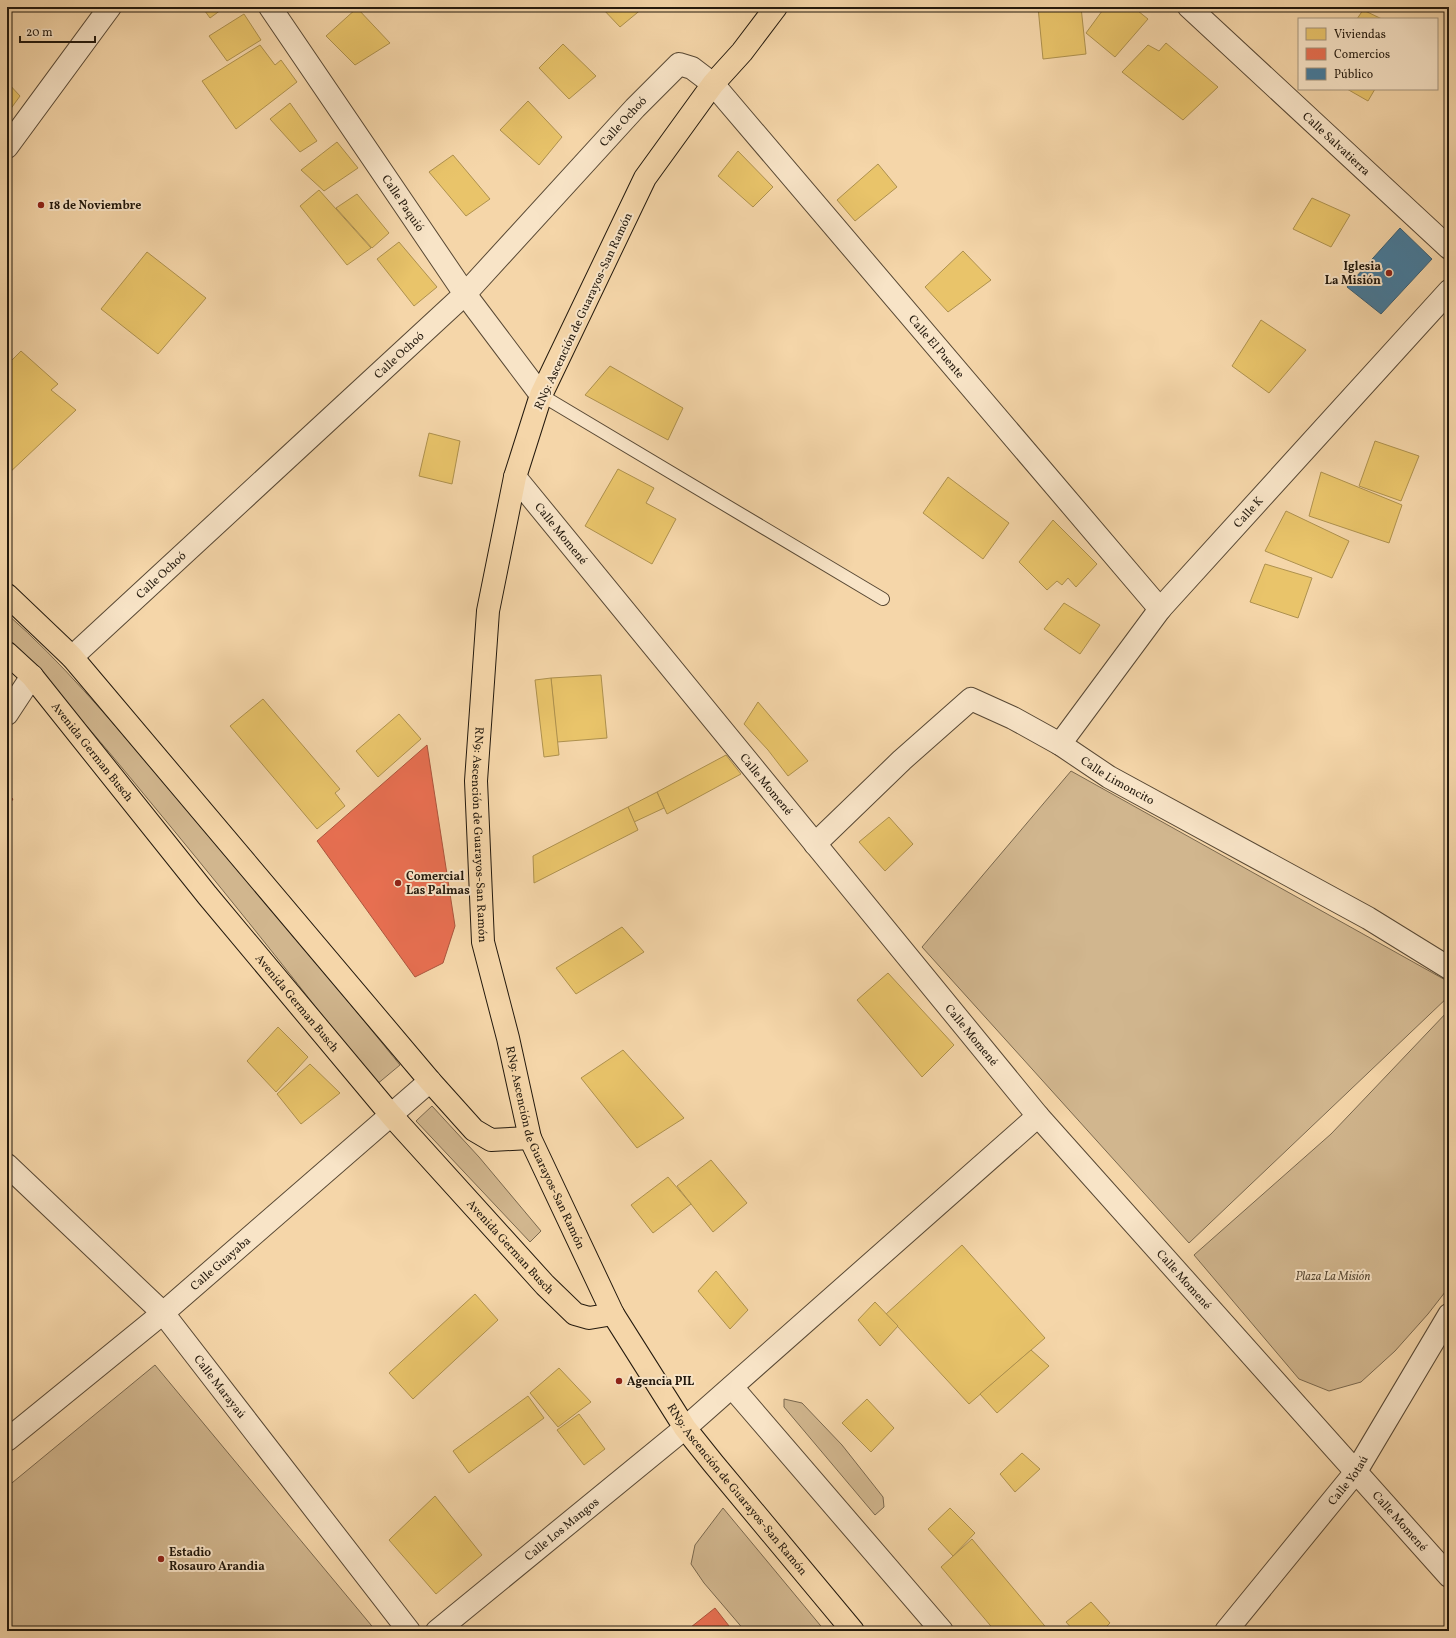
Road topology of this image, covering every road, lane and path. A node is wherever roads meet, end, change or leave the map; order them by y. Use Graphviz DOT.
graph roads {
  1 [pos="110,7"];
  2 [pos="270,7"];
  3 [pos="1189,7"];
  4 [pos="769,11"];
  5 [pos="713,84"];
  6 [pos="7,147"];
  7 [pos="1449,248"];
  8 [pos="1449,291"];
  9 [pos="465,294"];
  10 [pos="541,395"];
  11 [pos="515,477"];
  12 [pos="7,595"];
  13 [pos="883,599"];
  14 [pos="1160,609"];
  15 [pos="7,653"];
  16 [pos="72,657"];
  17 [pos="32,676"];
  18 [pos="7,714"];
  19 [pos="1060,744"];
  20 [pos="815,844"];
  21 [pos="1449,968"];
  22 [pos="430,1081"];
  23 [pos="391,1115"];
  24 [pos="1038,1116"];
  25 [pos="530,1138"];
  26 [pos="7,1165"];
  27 [pos="164,1312"];
  28 [pos="613,1314"];
  29 [pos="1449,1315"];
  30 [pos="732,1387"];
  31 [pos="686,1428"];
  32 [pos="7,1440"];
  33 [pos="1355,1473"];
  34 [pos="1449,1576"];
  35 [pos="409,1631"];
  36 [pos="437,1631"];
  37 [pos="853,1631"];
  38 [pos="942,1631"];
  39 [pos="1226,1631"];
  1 -- 6 [label="street"];
  2 -- 9 [label="street, Calle Paquió"];
  3 -- 7 [label="street, Calle Salvatierra"];
  4 -- 5 [label="main road, RN9: Ascención de Guarayos-San Ramón"];
  5 -- 9 [label="street, Calle Ochoó"];
  5 -- 10 [label="main road, RN9: Ascención de Guarayos-San Ramón"];
  5 -- 14 [label="street, Calle El Puente"];
  8 -- 14 [label="street, Calle K"];
  9 -- 10 [label="street, Calle Paquió"];
  9 -- 16 [label="street, Calle Ochoó"];
  10 -- 11 [label="main road, RN9: Ascención de Guarayos-San Ramón"];
  10 -- 13 [label="lane"];
  11 -- 20 [label="street, Calle Momené"];
  11 -- 25 [label="main road, RN9: Ascención de Guarayos-San Ramón"];
  12 -- 16 [label="main road"];
  14 -- 19 [label="street, Calle K"];
  15 -- 17 [label="main road, Avenida German Busch"];
  16 -- 22 [label="main road"];
  17 -- 18 [label="street"];
  17 -- 23 [label="main road, Avenida German Busch"];
  19 -- 20 [label="street, Calle Limoncito"];
  19 -- 21 [label="street, Calle Limoncito"];
  20 -- 24 [label="street, Calle Momené"];
  22 -- 23 [label="street, Calle Guayaba"];
  22 -- 25 [label="main road"];
  23 -- 27 [label="street, Calle Guayaba"];
  23 -- 28 [label="main road, Avenida German Busch"];
  24 -- 30 [label="street, Calle Los Mangos"];
  24 -- 33 [label="street, Calle Momené"];
  25 -- 28 [label="main road, RN9: Ascención de Guarayos-San Ramón"];
  26 -- 27 [label="street, Calle Marayaú"];
  27 -- 32 [label="street, Calle Guayaba"];
  27 -- 35 [label="street, Calle Marayaú"];
  28 -- 31 [label="main road, RN9: Ascención de Guarayos-San Ramón"];
  29 -- 33 [label="street, Calle Yotaú"];
  30 -- 31 [label="street, Calle Los Mangos"];
  30 -- 38 [label="street"];
  31 -- 36 [label="street, Calle Los Mangos"];
  31 -- 37 [label="main road, RN9: Ascención de Guarayos-San Ramón"];
  33 -- 34 [label="street, Calle Momené"];
  33 -- 39 [label="street, Calle Yotaú"];
}
